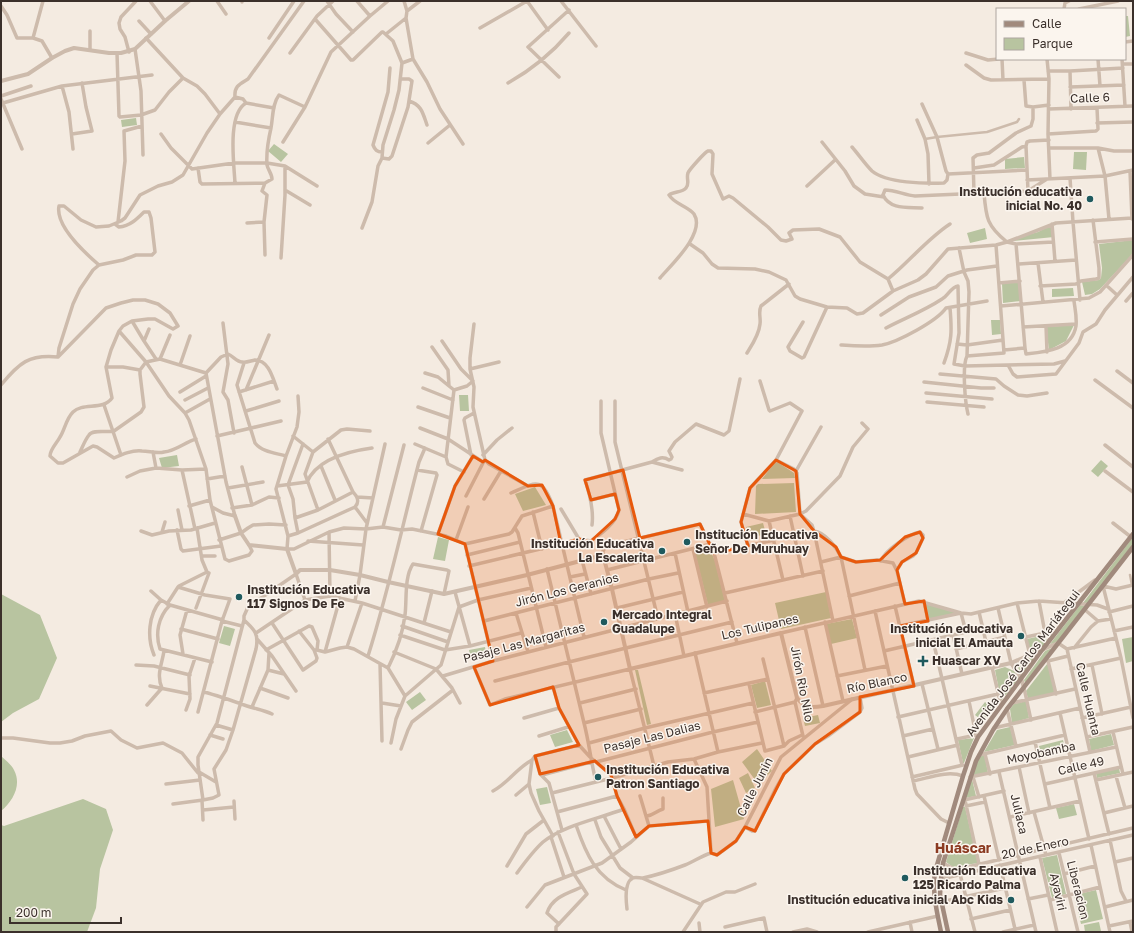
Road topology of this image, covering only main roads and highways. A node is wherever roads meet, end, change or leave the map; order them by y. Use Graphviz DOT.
graph roads {
  1 [pos="1132,535"];
  2 [pos="1133,547"];
  3 [pos="969,757"];
  4 [pos="976,760"];
  5 [pos="958,791"];
  6 [pos="965,793"];
  7 [pos="941,932"];
  8 [pos="948,932"];
  1 -- 3 [label="main road, Avenida José Carlos Mariátegui"];
  2 -- 4 [label="main road, Avenida José Carlos Mariátegui"];
  3 -- 4 [label="main road"];
  3 -- 5 [label="main road, Avenida José Carlos Mariátegui"];
  4 -- 6 [label="main road, Avenida José Carlos Mariátegui"];
  5 -- 6 [label="main road"];
  5 -- 7 [label="main road, Avenida José Carlos Mariátegui"];
  6 -- 8 [label="main road, Avenida José Carlos Mariátegui"];
}
